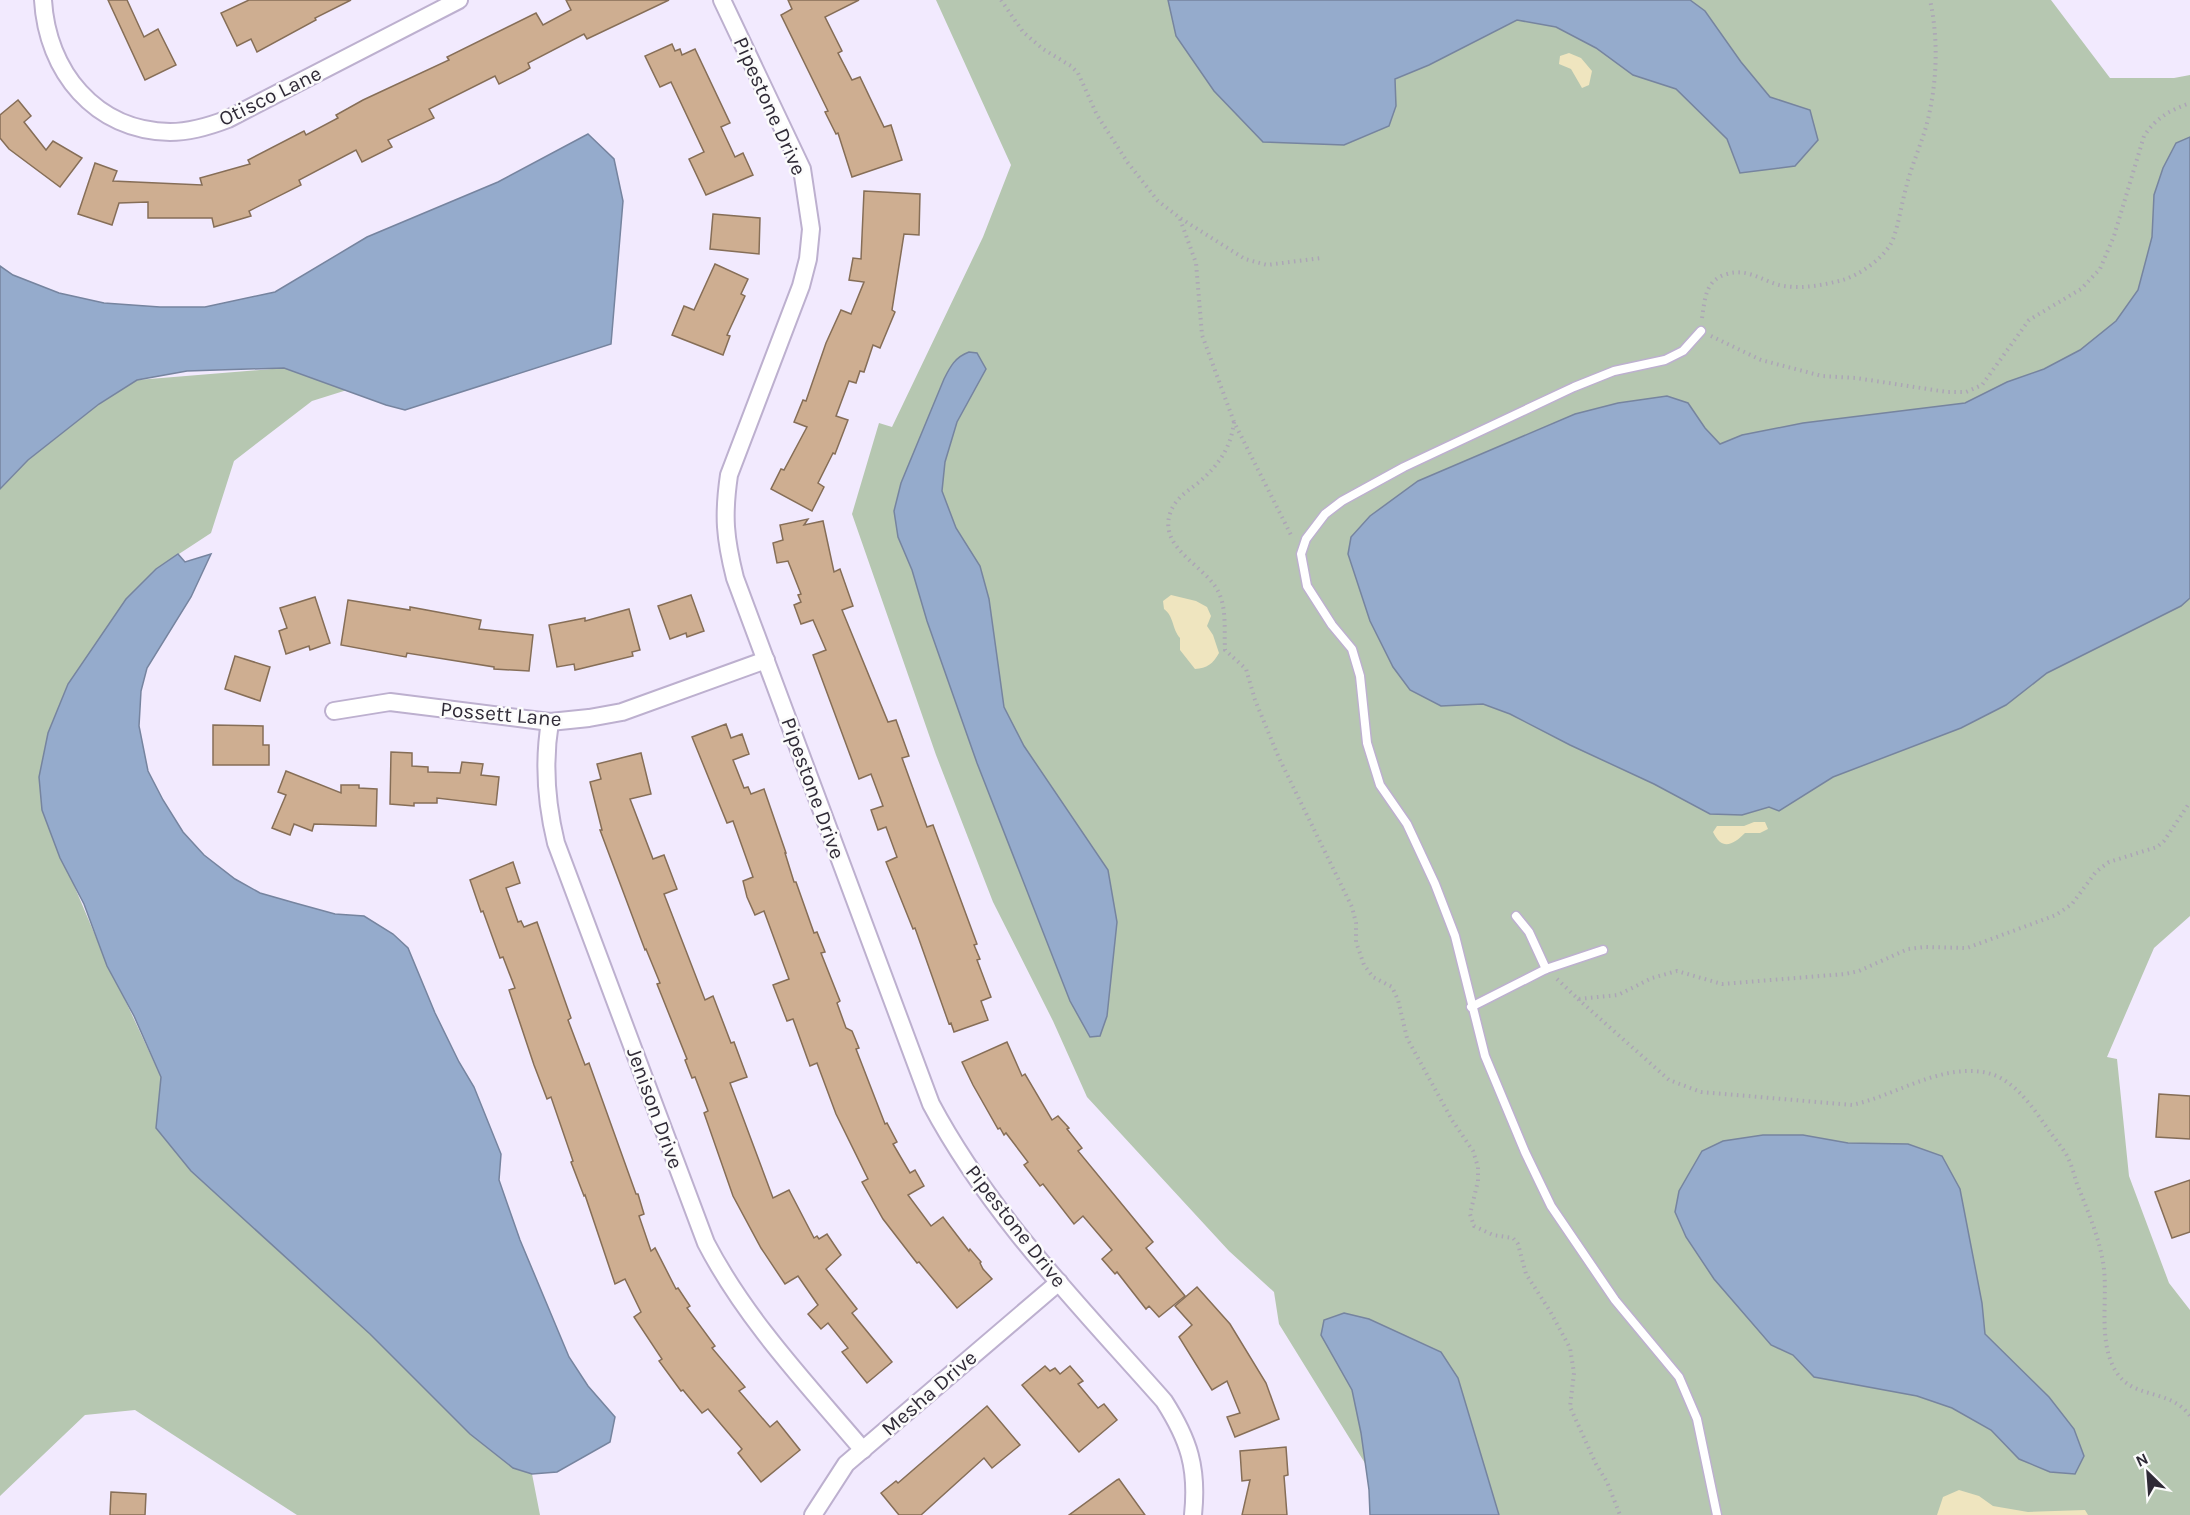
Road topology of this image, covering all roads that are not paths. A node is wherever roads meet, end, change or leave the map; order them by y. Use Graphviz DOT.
graph roads {
  1 [pos="43,0"];
  2 [pos="459,0"];
  3 [pos="722,0"];
  4 [pos="1701,331"];
  5 [pos="766,660"];
  6 [pos="334,711"];
  7 [pos="550,722"];
  8 [pos="1516,916"];
  9 [pos="1603,950"];
  10 [pos="1546,969"];
  11 [pos="1471,1007"];
  12 [pos="1059,1282"];
  13 [pos="863,1450"];
  14 [pos="813,1515"];
  15 [pos="1193,1515"];
  16 [pos="1717,1515"];
  1 -- 2 [label="street, Otisco Lane"];
  3 -- 5 [label="street, Pipestone Drive"];
  4 -- 11 [label="lane"];
  5 -- 7 [label="street, Possett Lane"];
  5 -- 12 [label="street, Pipestone Drive"];
  6 -- 7 [label="street, Possett Lane"];
  7 -- 13 [label="street, Jenison Drive"];
  8 -- 10 [label="lane"];
  9 -- 10 [label="lane"];
  10 -- 11 [label="lane"];
  11 -- 16 [label="lane"];
  12 -- 13 [label="street, Mesha Drive"];
  12 -- 15 [label="street, Pipestone Drive"];
  13 -- 14 [label="street, Mesha Drive"];
}
